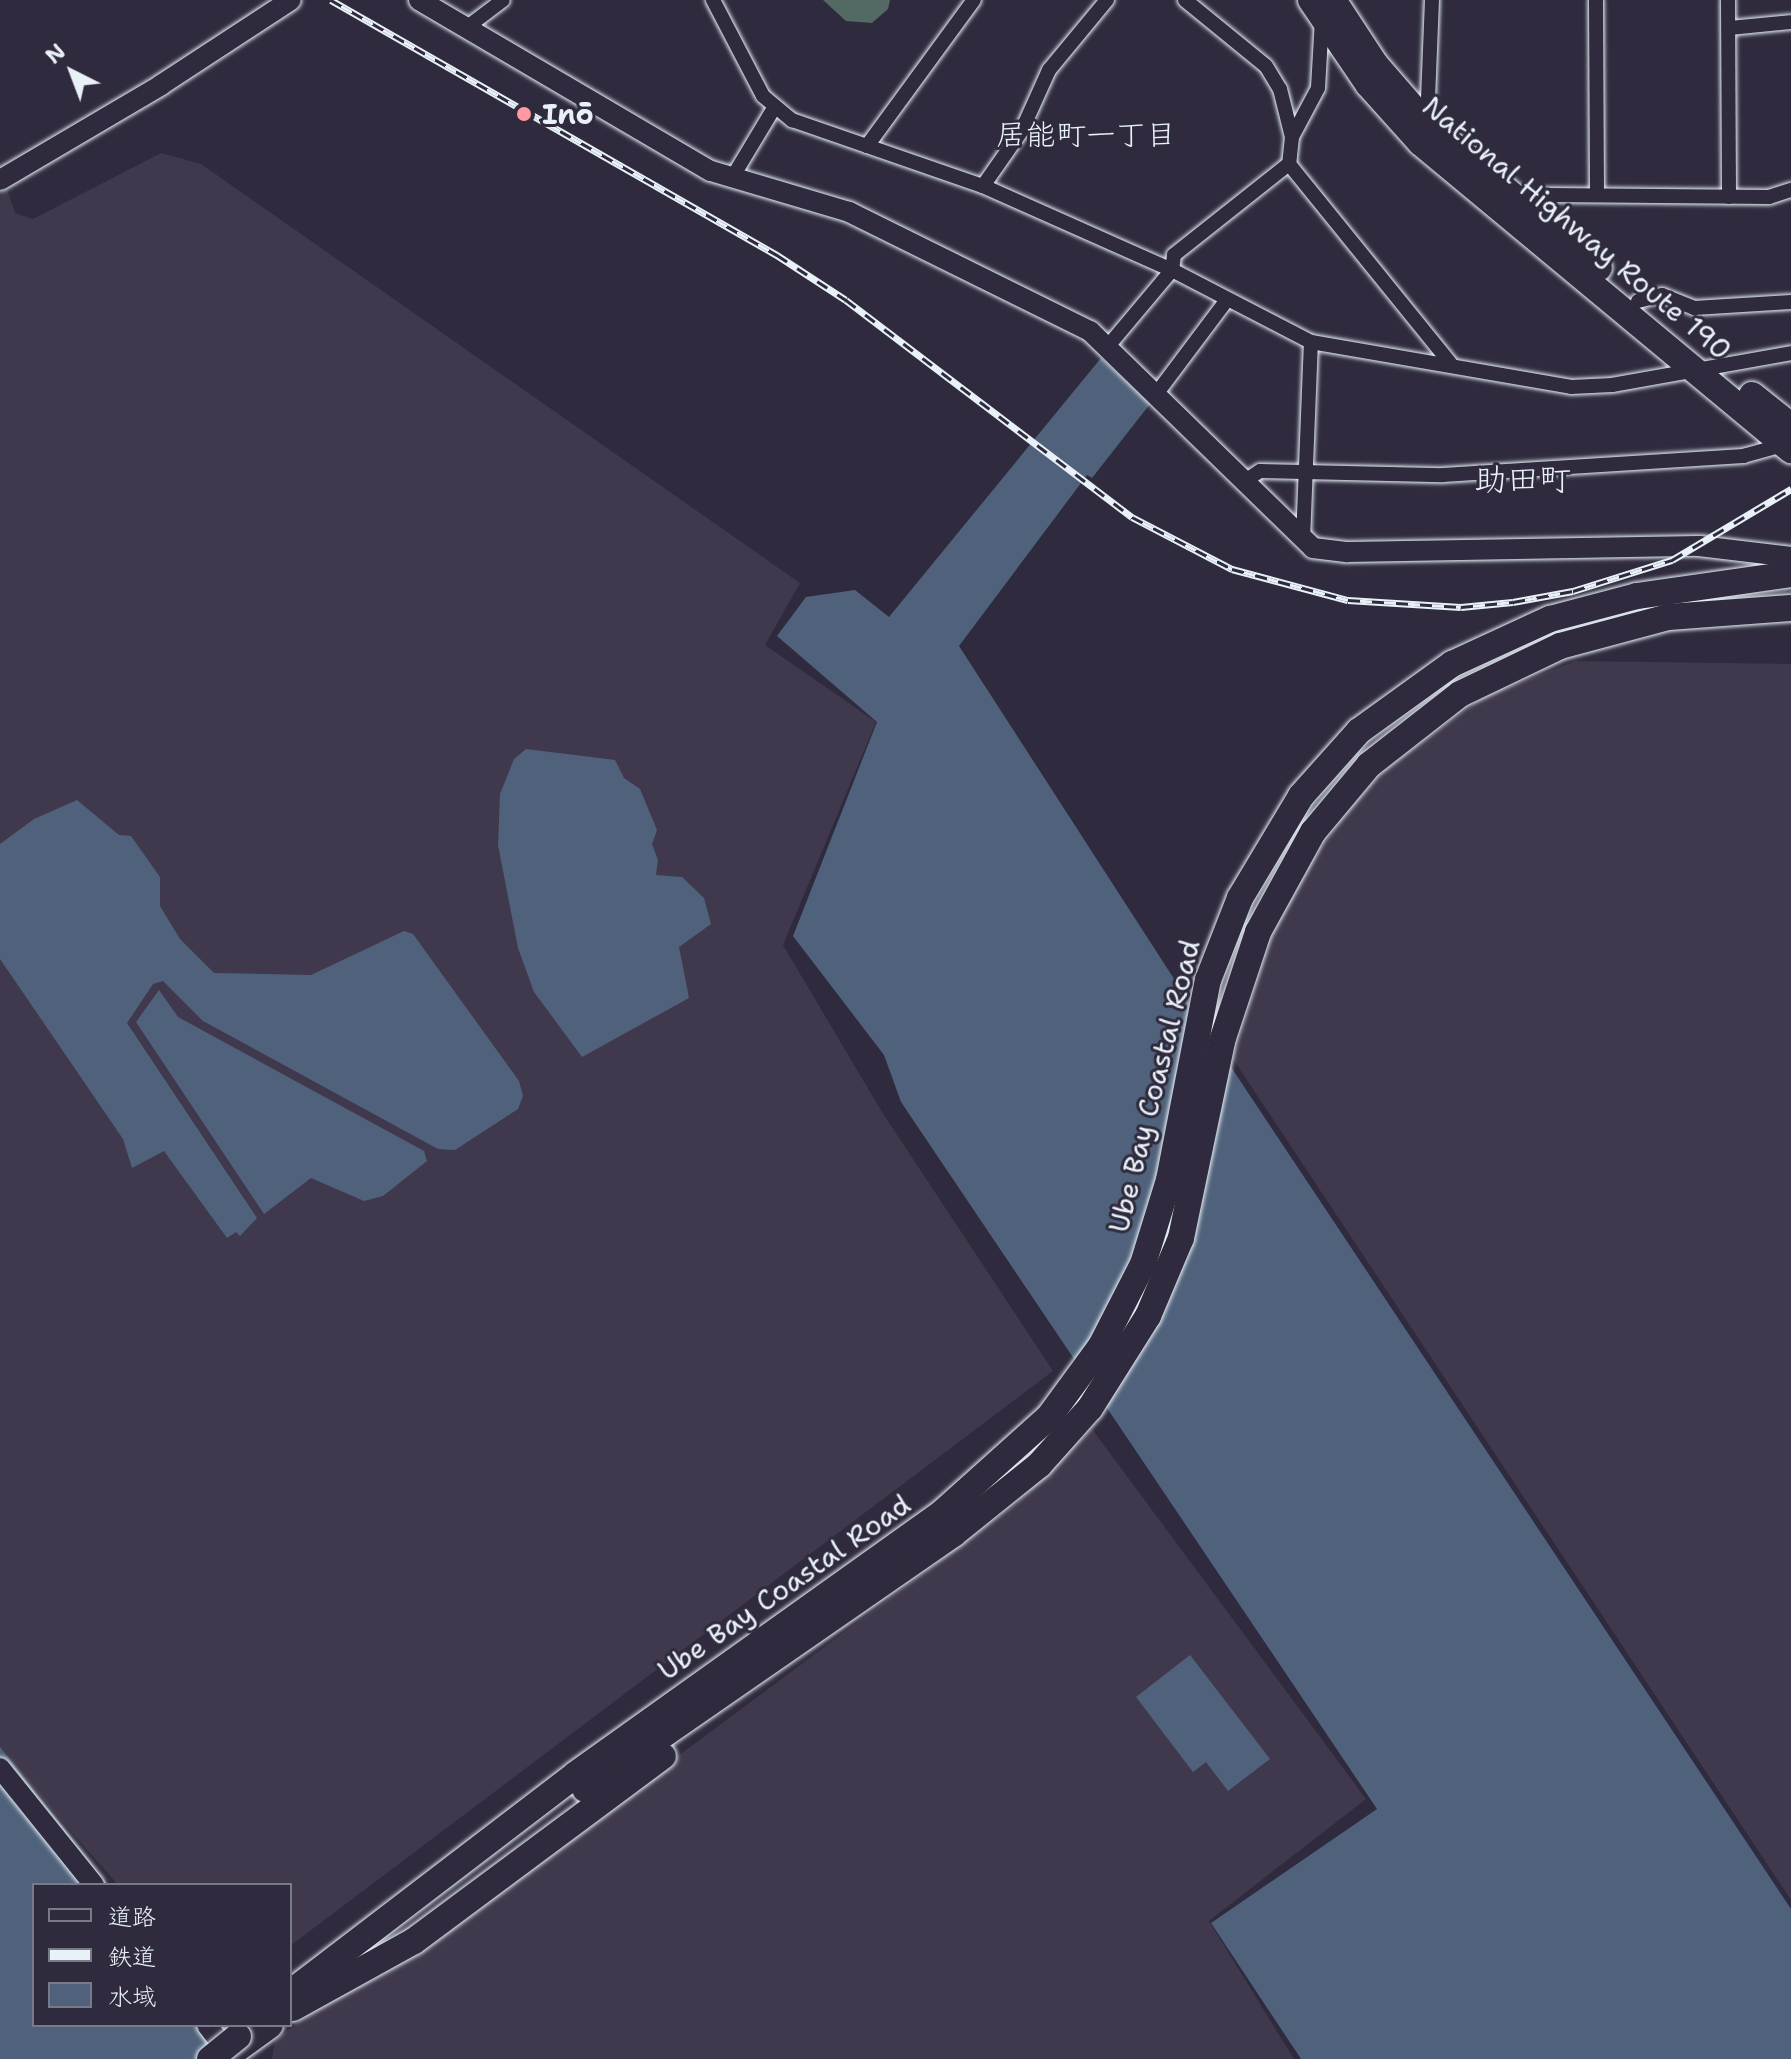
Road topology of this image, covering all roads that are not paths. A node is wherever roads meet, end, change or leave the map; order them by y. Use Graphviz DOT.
graph roads {
  1 [pos="291,0"];
  2 [pos="419,0"];
  3 [pos="503,0"];
  4 [pos="713,0"];
  5 [pos="974,0"];
  6 [pos="1105,0"];
  7 [pos="1185,0"];
  8 [pos="1432,0"];
  9 [pos="1596,0"];
  10 [pos="1728,0"];
  11 [pos="1319,5"];
  12 [pos="1791,22"];
  13 [pos="466,28"];
  14 [pos="1729,28"];
  15 [pos="1350,60"];
  16 [pos="1318,78"];
  17 [pos="774,108"];
  18 [pos="1427,124"];
  19 [pos="1292,137"];
  20 [pos="867,146"];
  21 [pos="1289,164"];
  22 [pos="732,178"];
  23 [pos="0,180"];
  24 [pos="983,186"];
  25 [pos="1791,190"];
  26 [pos="1597,194"];
  27 [pos="1729,197"];
  28 [pos="1522,217"];
  29 [pos="1172,270"];
  30 [pos="1226,301"];
  31 [pos="1638,301"];
  32 [pos="1791,302"];
  33 [pos="1311,342"];
  34 [pos="1109,345"];
  35 [pos="1791,353"];
  36 [pos="1450,363"];
  37 [pos="1704,366"];
  38 [pos="1157,393"];
  39 [pos="1789,440"];
  40 [pos="1304,472"];
  41 [pos="1245,481"];
  42 [pos="1303,540"];
  43 [pos="1791,557"];
  44 [pos="1791,574"];
  45 [pos="1791,608"];
  46 [pos="893,1563"];
  47 [pos="0,1768"];
  48 [pos="92,1883"];
  49 [pos="292,1992"];
  50 [pos="292,1992"];
  51 [pos="292,2009"];
  52 [pos="210,2027"];
  53 [pos="266,2027"];
  54 [pos="237,2043"];
  1 -- 23 [label="street"];
  2 -- 13 [label="street"];
  3 -- 13 [label="street"];
  4 -- 17 [label="street"];
  5 -- 20 [label="street"];
  6 -- 24 [label="street"];
  7 -- 19 [label="street"];
  8 -- 18 [label="street"];
  9 -- 26 [label="street"];
  10 -- 14 [label="street"];
  11 -- 15 [label="highway, National Highway Route 190"];
  11 -- 16 [label="street"];
  11 -- 18 [label="highway, National Highway Route 190"];
  12 -- 14 [label="street"];
  13 -- 22 [label="street"];
  14 -- 27 [label="street"];
  15 -- 16 [label="street"];
  15 -- 28 [label="highway, National Highway Route 190"];
  16 -- 19 [label="street"];
  17 -- 20 [label="street"];
  17 -- 22 [label="street"];
  18 -- 28 [label="highway, National Highway Route 190"];
  19 -- 21 [label="street"];
  20 -- 24 [label="street"];
  21 -- 29 [label="street"];
  21 -- 36 [label="street"];
  22 -- 34 [label="street"];
  24 -- 29 [label="street"];
  25 -- 27 [label="street"];
  26 -- 27 [label="street"];
  26 -- 28 [label="street"];
  28 -- 31 [label="highway, National Highway Route 190"];
  28 -- 37 [label="highway, National Highway Route 190"];
  29 -- 30 [label="street"];
  29 -- 34 [label="street"];
  30 -- 33 [label="street"];
  30 -- 38 [label="street"];
  31 -- 32 [label="street"];
  31 -- 37 [label="highway, National Highway Route 190"];
  33 -- 36 [label="street"];
  33 -- 40 [label="street"];
  34 -- 38 [label="street"];
  35 -- 37 [label="street"];
  36 -- 37 [label="street"];
  37 -- 39 [label="highway, National Highway Route 190"];
  38 -- 41 [label="street"];
  39 -- 40 [label="street"];
  40 -- 41 [label="street"];
  40 -- 42 [label="street"];
  41 -- 42 [label="street"];
  42 -- 43 [label="street"];
  44 -- 46 [label="highway, Ube Bay Coastal Road"];
  45 -- 46 [label="highway, Ube Bay Coastal Road"];
  46 -- 49 [label="highway"];
  46 -- 50 [label="highway, Ube Bay Coastal Road"];
  46 -- 51 [label="highway"];
  47 -- 48 [label="street"];
  52 -- 54 [label="street"];
  53 -- 54 [label="highway"];
}
